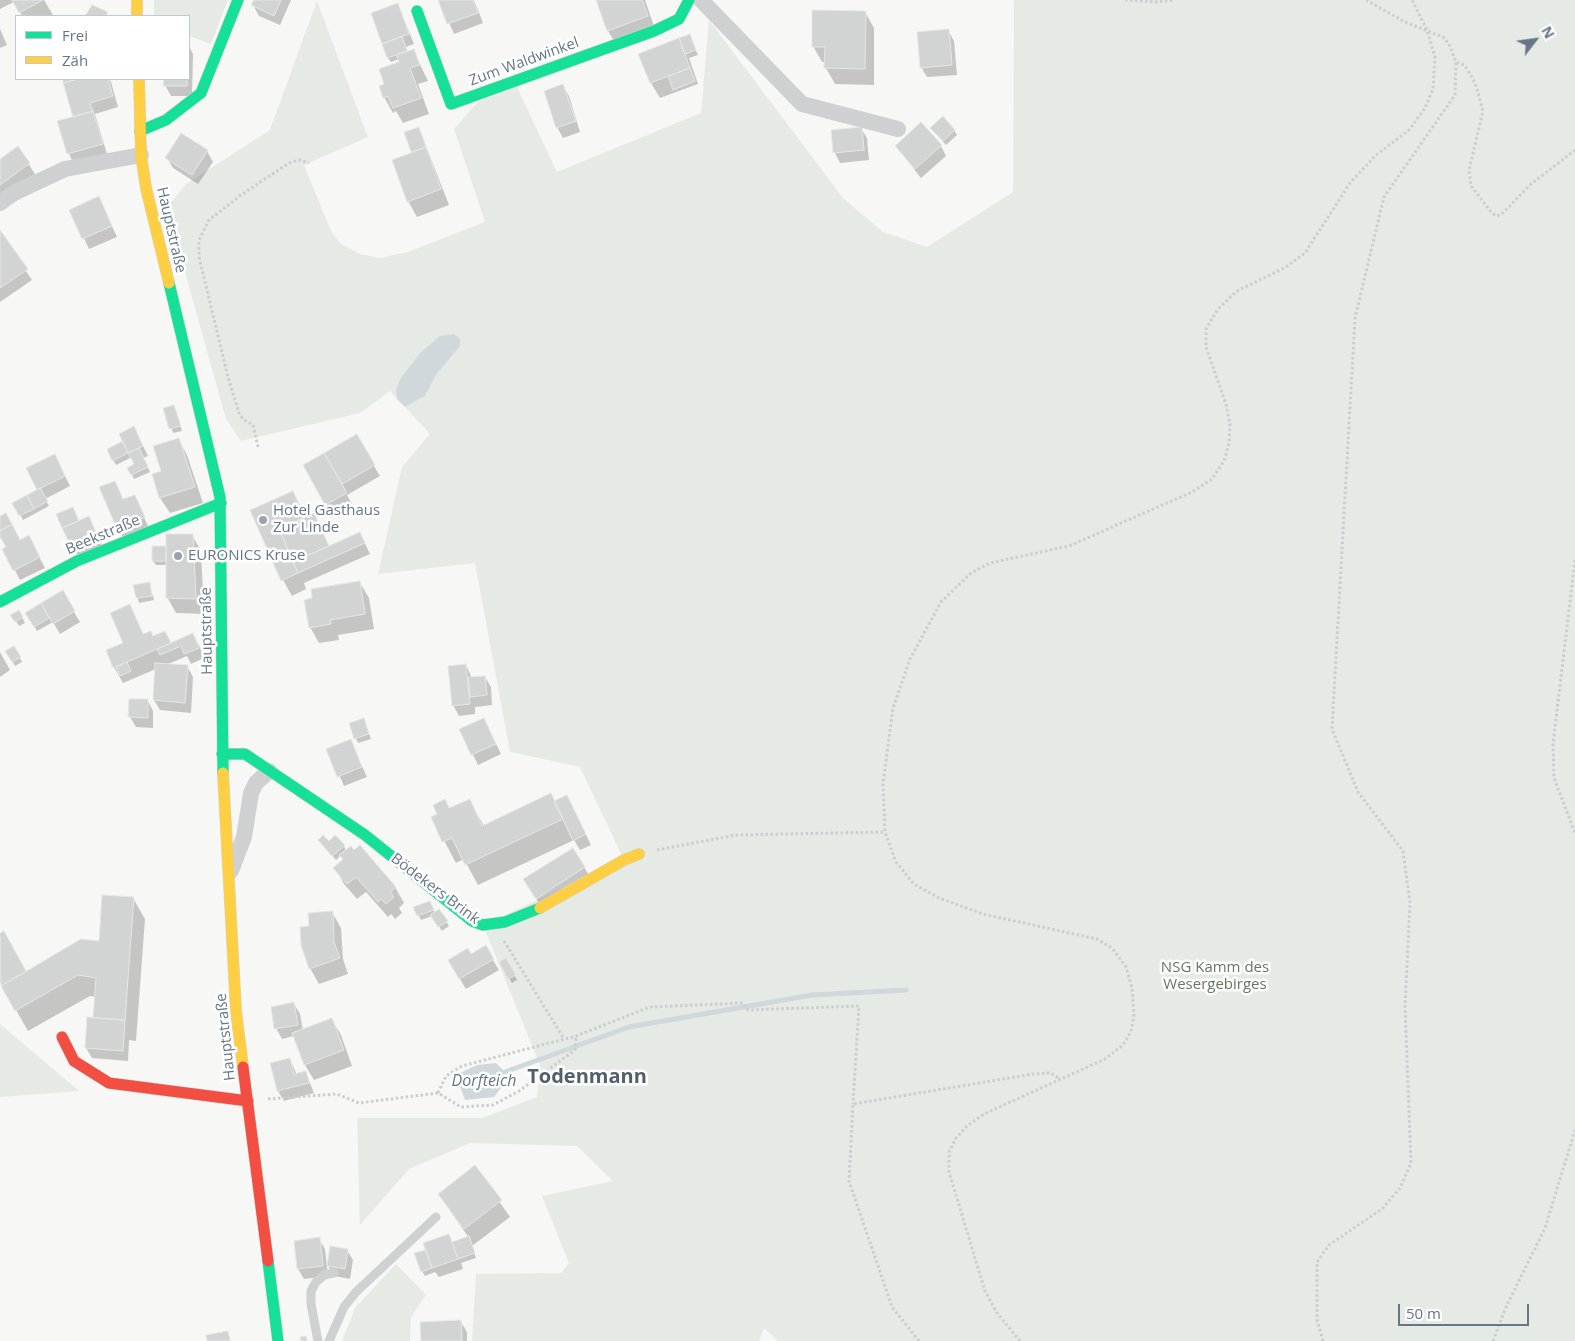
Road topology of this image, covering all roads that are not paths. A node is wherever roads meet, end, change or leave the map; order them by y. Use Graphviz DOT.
graph roads {
  1 [pos="137,0"];
  2 [pos="238,0"];
  3 [pos="689,0"];
  4 [pos="700,0"];
  5 [pos="417,11"];
  6 [pos="137,15"];
  7 [pos="138,80"];
  8 [pos="898,129"];
  9 [pos="140,131"];
  10 [pos="141,155"];
  11 [pos="0,203"];
  12 [pos="221,503"];
  13 [pos="0,602"];
  14 [pos="222,754"];
  15 [pos="269,771"];
  16 [pos="639,854"];
  17 [pos="228,878"];
  18 [pos="62,1037"];
  19 [pos="248,1100"];
  20 [pos="436,1217"];
  21 [pos="334,1273"];
  22 [pos="278,1341"];
  23 [pos="318,1341"];
  24 [pos="329,1341"];
  1 -- 6 [label="street"];
  2 -- 9 [label="street"];
  3 -- 5 [label="street, Zum Waldwinkel"];
  4 -- 8 [label="street"];
  7 -- 9 [label="street, Hauptstraße"];
  9 -- 10 [label="street, Hauptstraße"];
  10 -- 11 [label="street"];
  10 -- 12 [label="street, Hauptstraße"];
  12 -- 13 [label="street, Beekstraße"];
  12 -- 14 [label="street, Hauptstraße"];
  14 -- 15 [label="street, Bödekers Brink"];
  14 -- 17 [label="street, Hauptstraße"];
  15 -- 16 [label="street, Bödekers Brink"];
  15 -- 17 [label="street"];
  17 -- 19 [label="street, Hauptstraße"];
  18 -- 19 [label="street, Hauptstraße"];
  19 -- 22 [label="street, Hauptstraße"];
  20 -- 24 [label="lane"];
  21 -- 23 [label="lane"];
}
